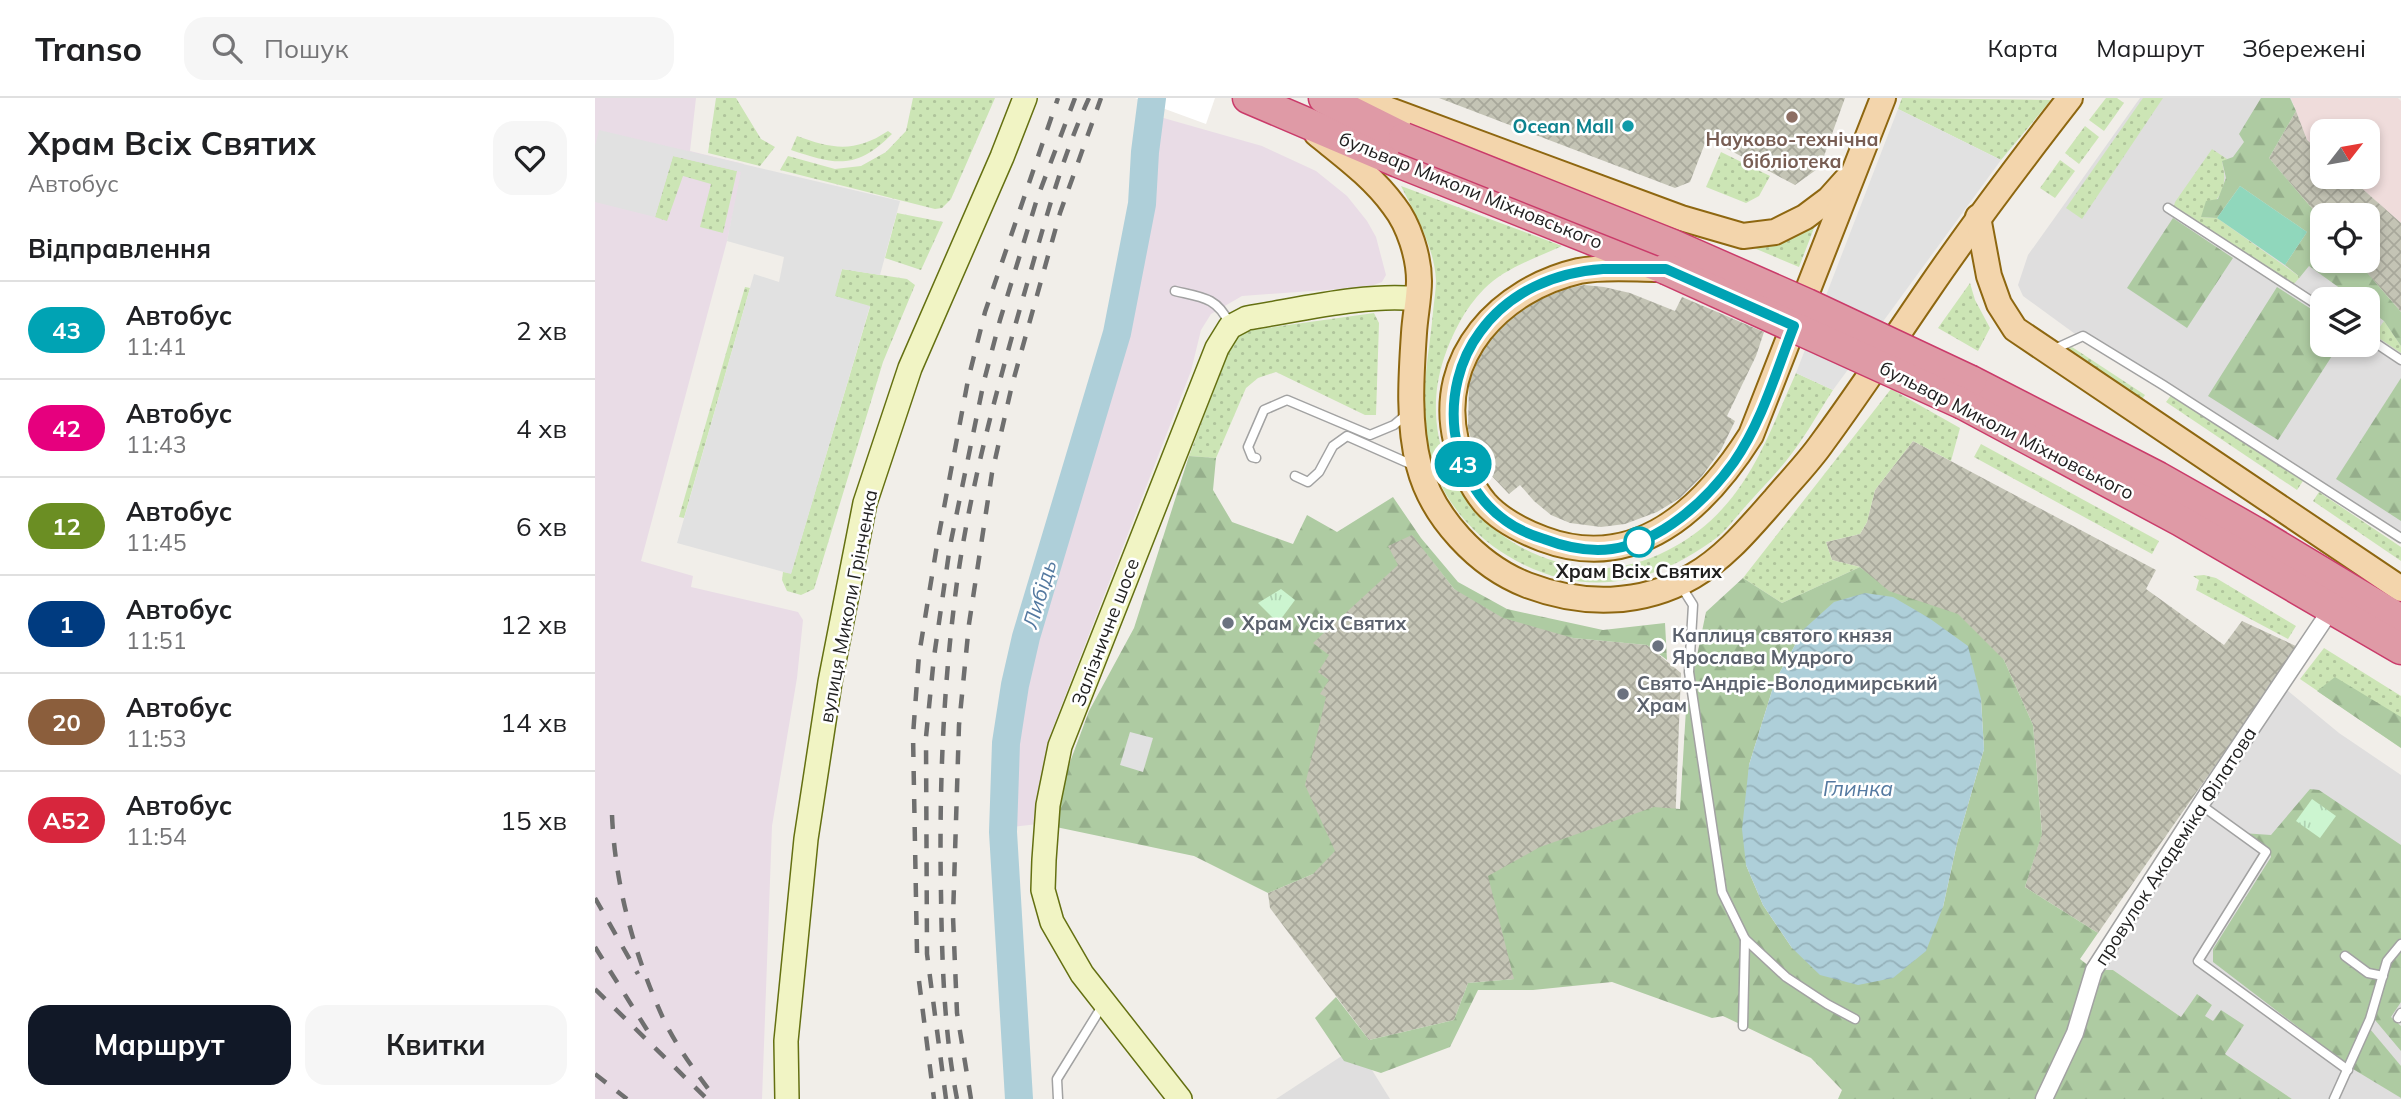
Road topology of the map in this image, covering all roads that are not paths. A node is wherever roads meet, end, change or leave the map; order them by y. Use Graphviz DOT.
graph roads {
  1 [pos="1025,98"];
  2 [pos="1248,98"];
  3 [pos="1324,98"];
  4 [pos="1357,98"];
  5 [pos="1883,98"];
  6 [pos="2070,98"];
  7 [pos="1301,120"];
  8 [pos="1401,150"];
  9 [pos="1857,166"];
  10 [pos="2168,208"];
  11 [pos="1978,217"];
  12 [pos="1666,269"];
  13 [pos="1175,291"];
  14 [pos="1417,299"];
  15 [pos="2310,300"];
  16 [pos="1230,327"];
  17 [pos="2380,346"];
  18 [pos="2053,356"];
  19 [pos="2401,360"];
  20 [pos="1967,392"];
  21 [pos="1412,411"];
  22 [pos="1256,458"];
  23 [pos="1419,468"];
  24 [pos="1295,476"];
  25 [pos="2401,538"];
  26 [pos="1679,583"];
  27 [pos="2401,589"];
  28 [pos="2332,608"];
  29 [pos="2401,620"];
  30 [pos="2401,649"];
  31 [pos="2201,805"];
  32 [pos="1745,939"];
  33 [pos="2401,944"];
  34 [pos="2346,957"];
  35 [pos="2383,976"];
  36 [pos="1105,1001"];
  37 [pos="1855,1019"];
  38 [pos="1743,1026"];
  39 [pos="2348,1070"];
  40 [pos="787,1099"];
  41 [pos="1058,1099"];
  42 [pos="1180,1099"];
  43 [pos="2044,1099"];
  44 [pos="2334,1099"];
  1 -- 40 [label="street, вулиця Миколи Грінченка"];
  2 -- 7 [label="highway, бульвар Миколи Міхновського"];
  3 -- 8 [label="highway, бульвар Миколи Міхновського"];
  4 -- 9 [label="main road"];
  5 -- 9 [label="main road"];
  6 -- 11 [label="main road"];
  7 -- 8 [label="highway, бульвар Миколи Міхновського"];
  7 -- 14 [label="main road"];
  8 -- 12 [label="highway, бульвар Миколи Міхновського"];
  8 -- 20 [label="highway, бульвар Миколи Міхновського, bridge"];
  9 -- 12 [label="main road"];
  10 -- 15 [label="lane"];
  11 -- 18 [label="main road"];
  11 -- 26 [label="main road"];
  12 -- 20 [label="highway, бульвар Миколи Міхновського, bridge"];
  13 -- 16 [label="lane"];
  14 -- 16 [label="street"];
  14 -- 21 [label="main road"];
  16 -- 36 [label="street, Залізничне шосе"];
  17 -- 19 [label="lane"];
  18 -- 25 [label="lane"];
  18 -- 27 [label="main road"];
  20 -- 28 [label="highway, бульвар Миколи Міхновського"];
  20 -- 29 [label="highway, бульвар Миколи Міхновського"];
  21 -- 22 [label="lane"];
  21 -- 23 [label="main road"];
  23 -- 24 [label="lane"];
  23 -- 26 [label="main road"];
  26 -- 32 [label="lane"];
  28 -- 30 [label="highway, бульвар Миколи Міхновського"];
  28 -- 31 [label="street, провулок Академіка Філатова"];
  31 -- 39 [label="lane"];
  31 -- 43 [label="street, провулок Академіка Філатова"];
  32 -- 37 [label="lane"];
  32 -- 38 [label="lane"];
  33 -- 35 [label="lane"];
  34 -- 35 [label="lane"];
  35 -- 39 [label="lane"];
  36 -- 41 [label="lane"];
  36 -- 42 [label="street, Залізничне шосе"];
  39 -- 44 [label="lane"];
}
